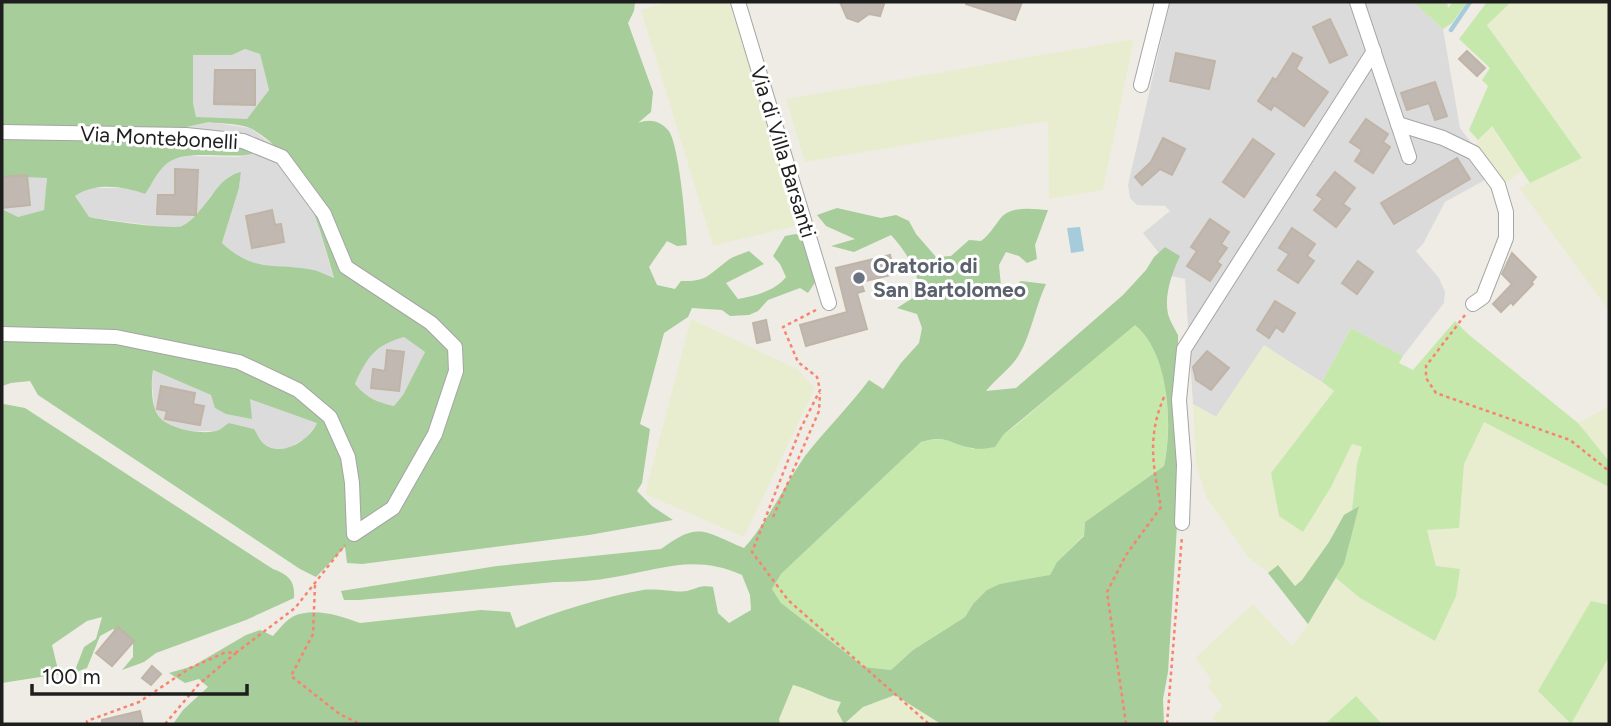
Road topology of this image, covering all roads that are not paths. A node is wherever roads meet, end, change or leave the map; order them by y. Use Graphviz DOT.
graph roads {
  1 [pos="738,2"];
  2 [pos="1162,2"];
  3 [pos="1356,2"];
  4 [pos="1374,51"];
  5 [pos="1142,85"];
  6 [pos="1398,124"];
  7 [pos="2,132"];
  8 [pos="1409,158"];
  9 [pos="829,303"];
  10 [pos="1474,304"];
  11 [pos="2,334"];
  12 [pos="1182,523"];
  1 -- 9 [label="street, Via di Villa Barsanti"];
  2 -- 5 [label="street"];
  3 -- 4 [label="street"];
  4 -- 6 [label="street"];
  4 -- 12 [label="street"];
  6 -- 8 [label="street"];
  6 -- 10 [label="street"];
  7 -- 11 [label="street, Via Montebonelli"];
}
